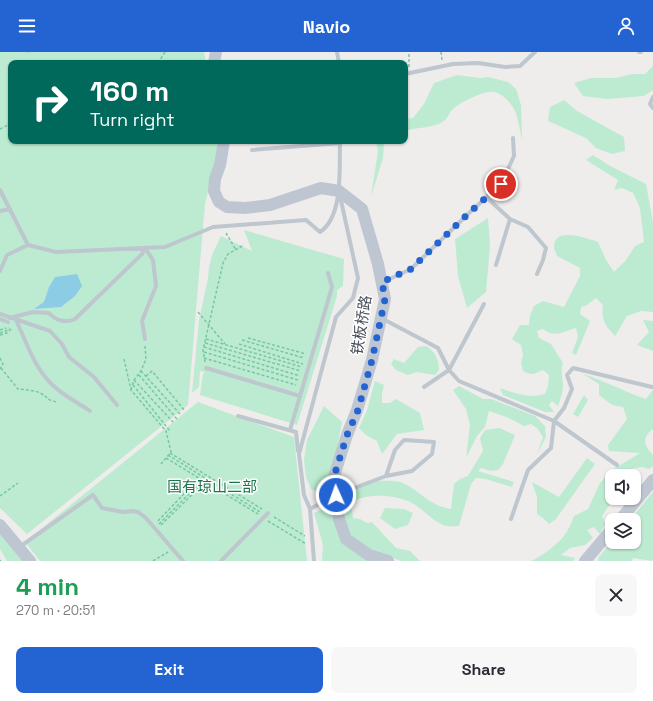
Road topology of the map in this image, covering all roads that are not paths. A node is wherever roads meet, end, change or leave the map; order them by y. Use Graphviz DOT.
graph roads {
  1 [pos="535,52"];
  2 [pos="408,73"];
  3 [pos="653,98"];
  4 [pos="653,108"];
  5 [pos="513,138"];
  6 [pos="224,144"];
  7 [pos="318,144"];
  8 [pos="340,144"];
  9 [pos="252,150"];
  10 [pos="0,190"];
  11 [pos="339,191"];
  12 [pos="486,197"];
  13 [pos="10,209"];
  14 [pos="0,211"];
  15 [pos="510,218"];
  16 [pos="28,245"];
  17 [pos="145,248"];
  18 [pos="496,265"];
  19 [pos="0,271"];
  20 [pos="328,274"];
  21 [pos="537,274"];
  22 [pos="382,282"];
  23 [pos="484,304"];
  24 [pos="0,314"];
  25 [pos="381,317"];
  26 [pos="0,319"];
  27 [pos="9,320"];
  28 [pos="16,320"];
  29 [pos="145,338"];
  30 [pos="206,368"];
  31 [pos="450,370"];
  32 [pos="424,387"];
  33 [pos="652,387"];
  34 [pos="300,396"];
  35 [pos="117,405"];
  36 [pos="90,411"];
  37 [pos="238,416"];
  38 [pos="554,421"];
  39 [pos="290,430"];
  40 [pos="299,454"];
  41 [pos="617,465"];
  42 [pos="386,476"];
  43 [pos="653,480"];
  44 [pos="336,495"];
  45 [pos="310,508"];
  46 [pos="626,513"];
  47 [pos="266,515"];
  48 [pos="511,519"];
  49 [pos="0,525"];
  50 [pos="605,537"];
  51 [pos="19,548"];
  52 [pos="30,561"];
  53 [pos="183,561"];
  54 [pos="221,561"];
  55 [pos="314,561"];
  56 [pos="388,561"];
  57 [pos="585,561"];
  1 -- 2 [label="lane"];
  3 -- 4 [label="lane"];
  5 -- 12 [label="lane"];
  6 -- 11 [label="street"];
  7 -- 9 [label="lane"];
  8 -- 11 [label="lane"];
  10 -- 13 [label="lane"];
  11 -- 17 [label="lane"];
  11 -- 22 [label="street, 铁板桥路"];
  11 -- 40 [label="lane"];
  12 -- 15 [label="lane"];
  12 -- 22 [label="lane"];
  13 -- 14 [label="lane"];
  13 -- 16 [label="lane"];
  15 -- 18 [label="lane"];
  15 -- 21 [label="lane"];
  16 -- 17 [label="lane"];
  16 -- 19 [label="lane"];
  17 -- 27 [label="lane"];
  17 -- 29 [label="lane"];
  20 -- 34 [label="lane"];
  22 -- 25 [label="street, 铁板桥路"];
  23 -- 31 [label="lane"];
  24 -- 27 [label="lane"];
  25 -- 31 [label="lane"];
  25 -- 44 [label="street, 铁板桥路"];
  26 -- 27 [label="lane"];
  27 -- 28 [label="lane"];
  28 -- 35 [label="lane"];
  28 -- 36 [label="lane"];
  30 -- 34 [label="lane"];
  31 -- 32 [label="lane"];
  31 -- 38 [label="lane"];
  33 -- 38 [label="lane"];
  34 -- 39 [label="lane"];
  37 -- 39 [label="lane"];
  38 -- 41 [label="lane"];
  38 -- 48 [label="lane"];
  39 -- 40 [label="lane"];
  40 -- 45 [label="lane"];
  42 -- 42 [label="lane"];
  42 -- 44 [label="lane"];
  43 -- 46 [label="street"];
  44 -- 45 [label="lane"];
  44 -- 56 [label="street, 铁板桥路"];
  45 -- 55 [label="lane"];
  47 -- 54 [label="lane"];
  49 -- 51 [label="street"];
  50 -- 57 [label="street"];
  51 -- 52 [label="street"];
  51 -- 53 [label="lane"];
}
